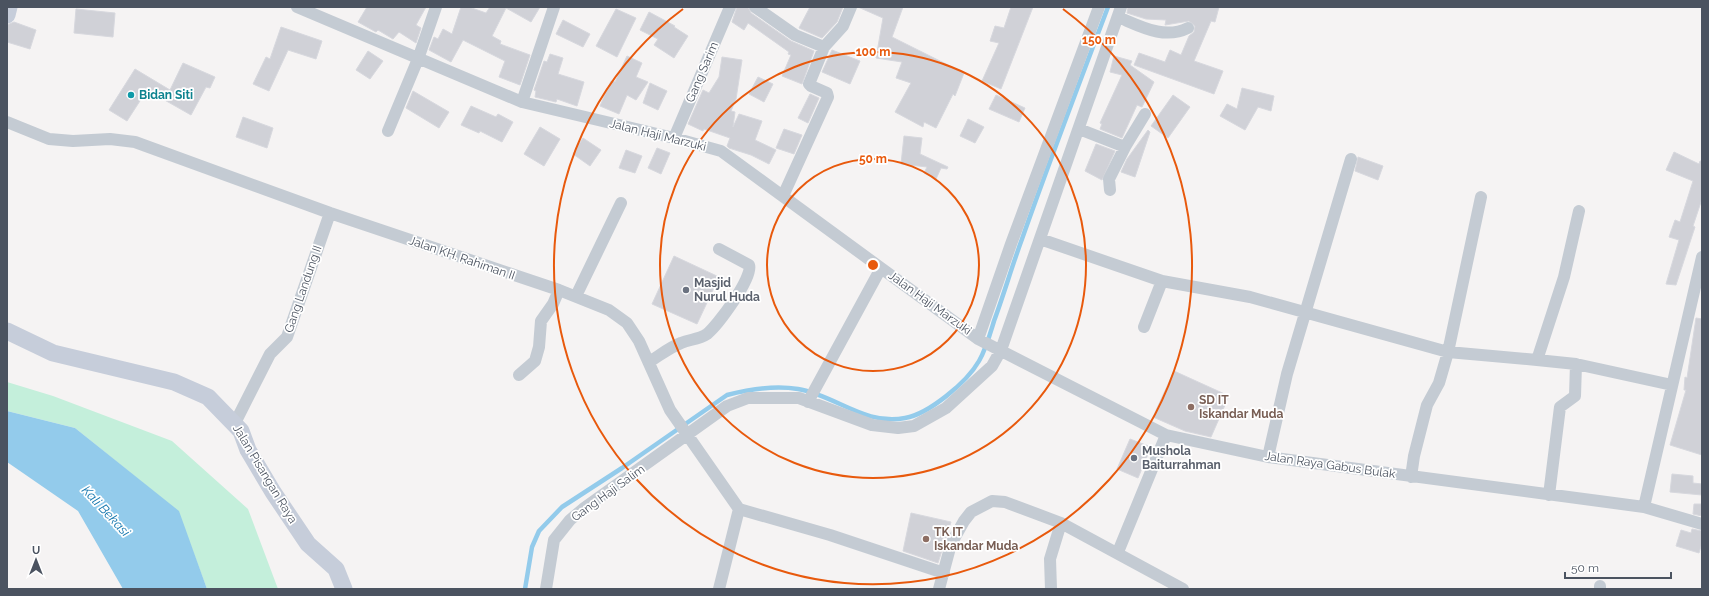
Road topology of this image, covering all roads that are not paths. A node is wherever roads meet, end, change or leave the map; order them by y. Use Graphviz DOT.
graph roads {
  1 [pos="9,7"];
  2 [pos="297,7"];
  3 [pos="436,7"];
  4 [pos="554,7"];
  5 [pos="730,7"];
  6 [pos="755,7"];
  7 [pos="851,7"];
  8 [pos="1099,7"];
  9 [pos="1120,12"];
  10 [pos="7,15"];
  11 [pos="1188,28"];
  12 [pos="824,47"];
  13 [pos="418,59"];
  14 [pos="522,102"];
  15 [pos="1145,114"];
  16 [pos="7,122"];
  17 [pos="1079,129"];
  18 [pos="388,131"];
  19 [pos="674,138"];
  20 [pos="1125,147"];
  21 [pos="1352,159"];
  22 [pos="1110,190"];
  23 [pos="783,196"];
  24 [pos="1481,198"];
  25 [pos="621,203"];
  26 [pos="1579,211"];
  27 [pos="330,213"];
  28 [pos="1040,239"];
  29 [pos="718,249"];
  30 [pos="1702,257"];
  31 [pos="881,268"];
  32 [pos="1162,281"];
  33 [pos="559,290"];
  34 [pos="576,296"];
  35 [pos="1305,314"];
  36 [pos="1144,327"];
  37 [pos="7,331"];
  38 [pos="978,339"];
  39 [pos="1001,350"];
  40 [pos="1448,352"];
  41 [pos="1537,360"];
  42 [pos="649,362"];
  43 [pos="1576,364"];
  44 [pos="519,375"];
  45 [pos="1672,385"];
  46 [pos="808,402"];
  47 [pos="235,423"];
  48 [pos="1166,435"];
  49 [pos="688,436"];
  50 [pos="1268,457"];
  51 [pos="1410,477"];
  52 [pos="1549,495"];
  53 [pos="1644,508"];
  54 [pos="738,509"];
  55 [pos="1061,523"];
  56 [pos="1702,524"];
  57 [pos="1118,552"];
  58 [pos="944,573"];
  59 [pos="344,589"];
  60 [pos="546,589"];
  61 [pos="719,589"];
  62 [pos="939,589"];
  63 [pos="1051,589"];
  64 [pos="1183,589"];
  1 -- 10 [label="street"];
  2 -- 13 [label="street, Jalan Haji Marzuki"];
  3 -- 13 [label="street"];
  4 -- 14 [label="street"];
  5 -- 19 [label="street, Gang Sarim"];
  6 -- 12 [label="street"];
  7 -- 12 [label="street"];
  8 -- 38 [label="street"];
  9 -- 11 [label="street"];
  9 -- 17 [label="street, Gang Haji Salim"];
  12 -- 23 [label="street"];
  13 -- 14 [label="street, Jalan Haji Marzuki"];
  13 -- 18 [label="street"];
  14 -- 19 [label="street, Jalan Haji Marzuki"];
  15 -- 20 [label="street"];
  16 -- 27 [label="street, Jalan KH. Rahiman II"];
  17 -- 20 [label="street"];
  17 -- 28 [label="street, Gang Haji Salim"];
  19 -- 23 [label="street, Jalan Haji Marzuki"];
  20 -- 22 [label="street"];
  21 -- 35 [label="street"];
  23 -- 31 [label="street, Jalan Haji Marzuki"];
  24 -- 40 [label="street"];
  25 -- 34 [label="street"];
  26 -- 41 [label="street"];
  27 -- 33 [label="street, Jalan KH. Rahiman II"];
  27 -- 47 [label="street, Gang Landung II"];
  28 -- 32 [label="street"];
  28 -- 39 [label="street, Gang Haji Salim"];
  29 -- 42 [label="street"];
  30 -- 45 [label="street"];
  31 -- 38 [label="street, Jalan Haji Marzuki"];
  31 -- 46 [label="street"];
  32 -- 35 [label="street"];
  32 -- 36 [label="street"];
  33 -- 34 [label="street, Jalan KH. Rahiman II"];
  33 -- 44 [label="street"];
  34 -- 42 [label="street, Jalan KH. Rahiman II"];
  35 -- 40 [label="street"];
  35 -- 50 [label="street"];
  37 -- 47 [label="street, Jalan Pisangan Raya"];
  38 -- 39 [label="street, Jalan Raya Gabus Bulak"];
  39 -- 46 [label="street, Gang Haji Salim"];
  39 -- 48 [label="street, Jalan Raya Gabus Bulak"];
  40 -- 41 [label="street"];
  40 -- 51 [label="street"];
  41 -- 43 [label="street"];
  42 -- 49 [label="street, Jalan KH. Rahiman II"];
  43 -- 45 [label="street"];
  43 -- 52 [label="street"];
  45 -- 53 [label="street"];
  46 -- 49 [label="street, Gang Haji Salim"];
  47 -- 59 [label="street, Jalan Pisangan Raya"];
  48 -- 50 [label="street, Jalan Raya Gabus Bulak"];
  48 -- 57 [label="street"];
  49 -- 54 [label="street, Jalan KH. Rahiman II"];
  49 -- 60 [label="street, Gang Haji Salim"];
  50 -- 51 [label="street, Jalan Raya Gabus Bulak"];
  51 -- 52 [label="street, Jalan Raya Gabus Bulak"];
  52 -- 53 [label="street, Jalan Raya Gabus Bulak"];
  53 -- 56 [label="street, Jalan Raya Gabus Bulak"];
  54 -- 58 [label="street"];
  54 -- 61 [label="street"];
  55 -- 57 [label="street"];
  55 -- 58 [label="street"];
  55 -- 63 [label="street"];
  57 -- 64 [label="street"];
  58 -- 62 [label="street"];
}
